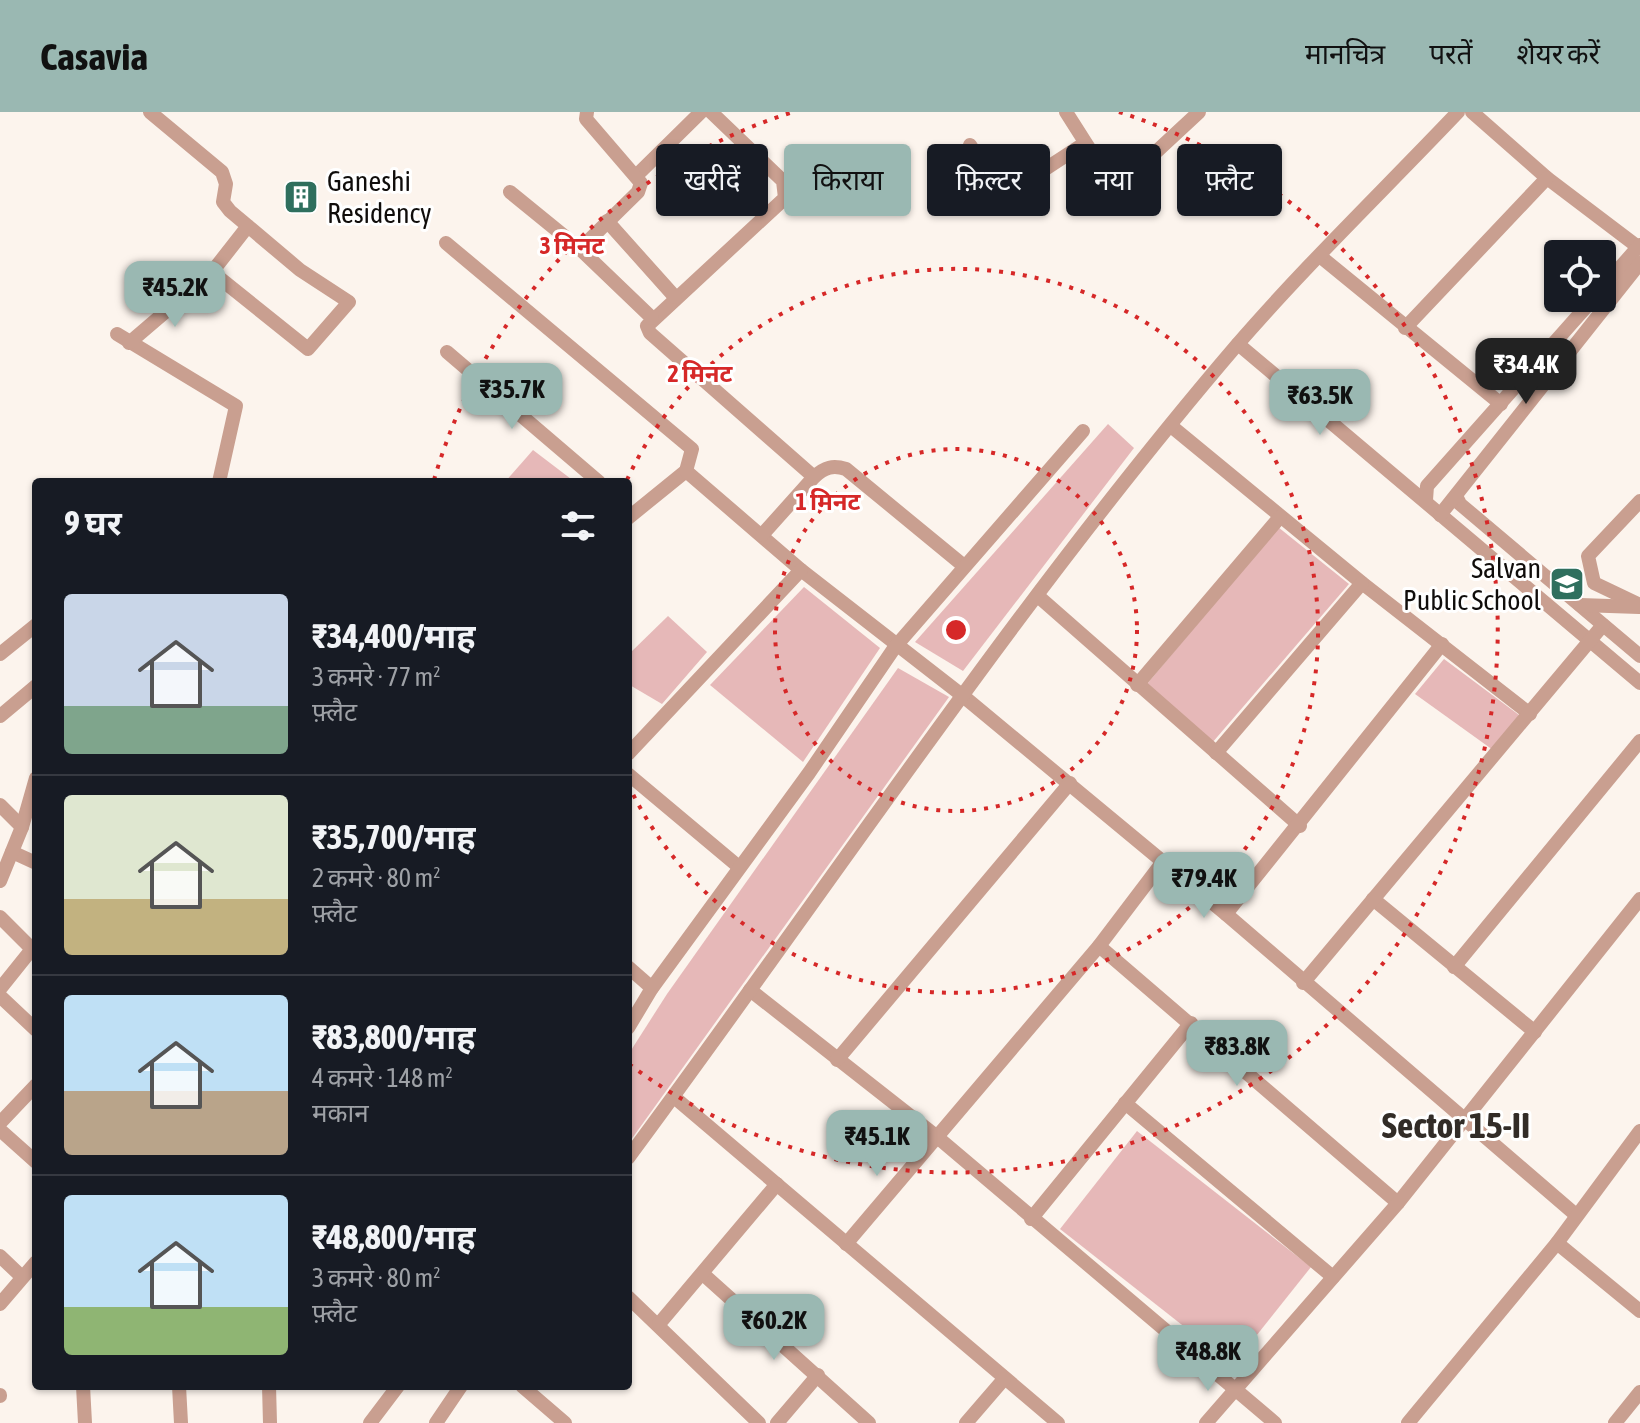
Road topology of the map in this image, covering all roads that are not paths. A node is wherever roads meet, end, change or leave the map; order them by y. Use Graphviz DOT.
graph roads {
  1 [pos="150,112"];
  2 [pos="587,112"];
  3 [pos="701,112"];
  4 [pos="711,112"];
  5 [pos="1066,112"];
  6 [pos="1199,112"];
  7 [pos="1458,112"];
  8 [pos="1472,112"];
  9 [pos="1085,143"];
  10 [pos="1050,166"];
  11 [pos="636,176"];
  12 [pos="1547,178"];
  13 [pos="510,192"];
  14 [pos="607,221"];
  15 [pos="248,226"];
  16 [pos="446,243"];
  17 [pos="1639,246"];
  18 [pos="580,249"];
  19 [pos="1321,257"];
  20 [pos="1640,263"];
  21 [pos="212,272"];
  22 [pos="1616,272"];
  23 [pos="675,297"];
  24 [pos="1582,312"];
  25 [pos="649,322"];
  26 [pos="1405,328"];
  27 [pos="1238,344"];
  28 [pos="447,352"];
  29 [pos="1501,404"];
  30 [pos="1171,426"];
  31 [pos="1083,431"];
  32 [pos="686,471"];
  33 [pos="814,477"];
  34 [pos="220,478"];
  35 [pos="594,478"];
  36 [pos="1457,498"];
  37 [pos="1426,500"];
  38 [pos="1640,501"];
  39 [pos="632,511"];
  40 [pos="1440,515"];
  41 [pos="1280,517"];
  42 [pos="762,535"];
  43 [pos="964,566"];
  44 [pos="801,570"];
  45 [pos="1362,583"];
  46 [pos="1039,597"];
  47 [pos="1580,605"];
  48 [pos="1640,606"];
  49 [pos="1603,625"];
  50 [pos="32,628"];
  51 [pos="1591,642"];
  52 [pos="1442,644"];
  53 [pos="895,647"];
  54 [pos="0,654"];
  55 [pos="1640,656"];
  56 [pos="1640,683"];
  57 [pos="1137,685"];
  58 [pos="32,689"];
  59 [pos="963,696"];
  60 [pos="1530,714"];
  61 [pos="0,716"];
  62 [pos="1640,741"];
  63 [pos="632,750"];
  64 [pos="1216,753"];
  65 [pos="632,777"];
  66 [pos="1070,783"];
  67 [pos="32,792"];
  68 [pos="0,805"];
  69 [pos="1300,826"];
  70 [pos="22,827"];
  71 [pos="12,852"];
  72 [pos="32,861"];
  73 [pos="1162,863"];
  74 [pos="739,867"];
  75 [pos="0,881"];
  76 [pos="1373,899"];
  77 [pos="1640,899"];
  78 [pos="1226,914"];
  79 [pos="0,917"];
  80 [pos="1099,946"];
  81 [pos="1454,967"];
  82 [pos="632,970"];
  83 [pos="1303,983"];
  84 [pos="652,988"];
  85 [pos="0,989"];
  86 [pos="750,990"];
  87 [pos="0,996"];
  88 [pos="632,1021"];
  89 [pos="1191,1023"];
  90 [pos="32,1026"];
  91 [pos="1535,1032"];
  92 [pos="837,1060"];
  93 [pos="32,1089"];
  94 [pos="674,1097"];
  95 [pos="1125,1103"];
  96 [pos="1466,1119"];
  97 [pos="0,1123"];
  98 [pos="0,1130"];
  99 [pos="1640,1131"];
  100 [pos="936,1136"];
  101 [pos="632,1153"];
  102 [pos="32,1158"];
  103 [pos="777,1184"];
  104 [pos="1398,1203"];
  105 [pos="1576,1215"];
  106 [pos="1031,1219"];
  107 [pos="1557,1243"];
  108 [pos="846,1244"];
  109 [pos="0,1256"];
  110 [pos="32,1266"];
  111 [pos="703,1274"];
  112 [pos="22,1277"];
  113 [pos="1333,1277"];
  114 [pos="632,1300"];
  115 [pos="0,1304"];
  116 [pos="1640,1311"];
  117 [pos="659,1324"];
  118 [pos="818,1375"];
  119 [pos="1004,1379"];
  120 [pos="1237,1389"];
  121 [pos="83,1390"];
  122 [pos="179,1390"];
  123 [pos="269,1390"];
  124 [pos="395,1390"];
  125 [pos="458,1390"];
  126 [pos="527,1390"];
  127 [pos="1640,1392"];
  128 [pos="85,1423"];
  129 [pos="181,1423"];
  130 [pos="270,1423"];
  131 [pos="370,1423"];
  132 [pos="436,1423"];
  133 [pos="565,1423"];
  134 [pos="759,1423"];
  135 [pos="777,1423"];
  136 [pos="869,1423"];
  137 [pos="966,1423"];
  138 [pos="1058,1423"];
  139 [pos="1206,1423"];
  140 [pos="1275,1423"];
  141 [pos="1408,1423"];
  142 [pos="1615,1423"];
  1 -- 15 [label="street"];
  2 -- 11 [label="street"];
  3 -- 11 [label="street"];
  4 -- 23 [label="street"];
  5 -- 9 [label="street"];
  6 -- 9 [label="street"];
  7 -- 19 [label="street"];
  8 -- 12 [label="street"];
  9 -- 10 [label="street"];
  11 -- 14 [label="street"];
  12 -- 17 [label="street"];
  12 -- 26 [label="street"];
  13 -- 18 [label="street"];
  14 -- 18 [label="street"];
  14 -- 23 [label="street"];
  15 -- 21 [label="street"];
  15 -- 21 [label="street"];
  16 -- 32 [label="street"];
  17 -- 22 [label="street"];
  18 -- 25 [label="street"];
  19 -- 26 [label="street"];
  19 -- 27 [label="street"];
  20 -- 36 [label="street"];
  21 -- 34 [label="street"];
  23 -- 25 [label="street"];
  24 -- 29 [label="street"];
  25 -- 33 [label="street"];
  26 -- 29 [label="street"];
  27 -- 30 [label="street"];
  27 -- 37 [label="street"];
  28 -- 35 [label="street"];
  29 -- 37 [label="street"];
  30 -- 41 [label="street"];
  30 -- 46 [label="street"];
  31 -- 43 [label="street"];
  32 -- 39 [label="street"];
  32 -- 42 [label="street"];
  33 -- 42 [label="street"];
  33 -- 43 [label="street"];
  36 -- 40 [label="street"];
  36 -- 47 [label="street"];
  37 -- 40 [label="street"];
  38 -- 48 [label="street"];
  40 -- 51 [label="street"];
  41 -- 45 [label="street"];
  41 -- 57 [label="street"];
  42 -- 44 [label="street"];
  43 -- 53 [label="street"];
  44 -- 53 [label="street"];
  44 -- 63 [label="street"];
  45 -- 52 [label="street"];
  45 -- 64 [label="street"];
  46 -- 57 [label="street"];
  46 -- 59 [label="street"];
  47 -- 48 [label="street"];
  47 -- 49 [label="street"];
  49 -- 51 [label="street"];
  49 -- 55 [label="street"];
  50 -- 54 [label="street"];
  51 -- 56 [label="street"];
  51 -- 60 [label="street"];
  52 -- 60 [label="street"];
  52 -- 69 [label="street"];
  53 -- 59 [label="street"];
  53 -- 74 [label="street"];
  57 -- 64 [label="street"];
  58 -- 61 [label="street"];
  59 -- 66 [label="street"];
  59 -- 86 [label="street"];
  60 -- 76 [label="street"];
  62 -- 81 [label="street"];
  64 -- 69 [label="street"];
  65 -- 74 [label="street"];
  66 -- 73 [label="street"];
  66 -- 92 [label="street"];
  67 -- 70 [label="street"];
  68 -- 70 [label="street"];
  69 -- 78 [label="street"];
  70 -- 71 [label="street"];
  71 -- 72 [label="street"];
  71 -- 75 [label="street"];
  73 -- 78 [label="street"];
  73 -- 80 [label="street"];
  74 -- 84 [label="street"];
  76 -- 81 [label="street"];
  76 -- 83 [label="street"];
  77 -- 91 [label="street"];
  78 -- 83 [label="street"];
  79 -- 85 [label="street"];
  80 -- 89 [label="street"];
  80 -- 100 [label="street"];
  81 -- 91 [label="street"];
  82 -- 84 [label="street"];
  83 -- 96 [label="street"];
  84 -- 88 [label="street"];
  86 -- 92 [label="street"];
  86 -- 94 [label="street"];
  87 -- 90 [label="street"];
  89 -- 95 [label="street"];
  89 -- 104 [label="street"];
  91 -- 96 [label="street"];
  92 -- 100 [label="street"];
  93 -- 97 [label="street"];
  94 -- 101 [label="street"];
  94 -- 103 [label="street"];
  95 -- 106 [label="street"];
  95 -- 113 [label="street"];
  96 -- 104 [label="street"];
  96 -- 105 [label="street"];
  98 -- 102 [label="street"];
  99 -- 105 [label="street"];
  100 -- 106 [label="street"];
  100 -- 108 [label="street"];
  103 -- 108 [label="street"];
  103 -- 111 [label="street"];
  104 -- 113 [label="street"];
  105 -- 107 [label="street"];
  106 -- 120 [label="street"];
  107 -- 116 [label="street"];
  107 -- 141 [label="street"];
  108 -- 119 [label="street"];
  109 -- 112 [label="street"];
  110 -- 112 [label="street"];
  111 -- 117 [label="street"];
  111 -- 118 [label="street"];
  112 -- 115 [label="street"];
  113 -- 120 [label="street"];
  114 -- 117 [label="street"];
  117 -- 134 [label="street"];
  118 -- 135 [label="street"];
  118 -- 136 [label="street"];
  119 -- 137 [label="street"];
  119 -- 138 [label="street"];
  120 -- 139 [label="street"];
  120 -- 140 [label="street"];
  121 -- 128 [label="street"];
  122 -- 129 [label="street"];
  123 -- 130 [label="street"];
  124 -- 131 [label="street"];
  125 -- 132 [label="street"];
  126 -- 133 [label="street"];
  127 -- 142 [label="street"];
}
